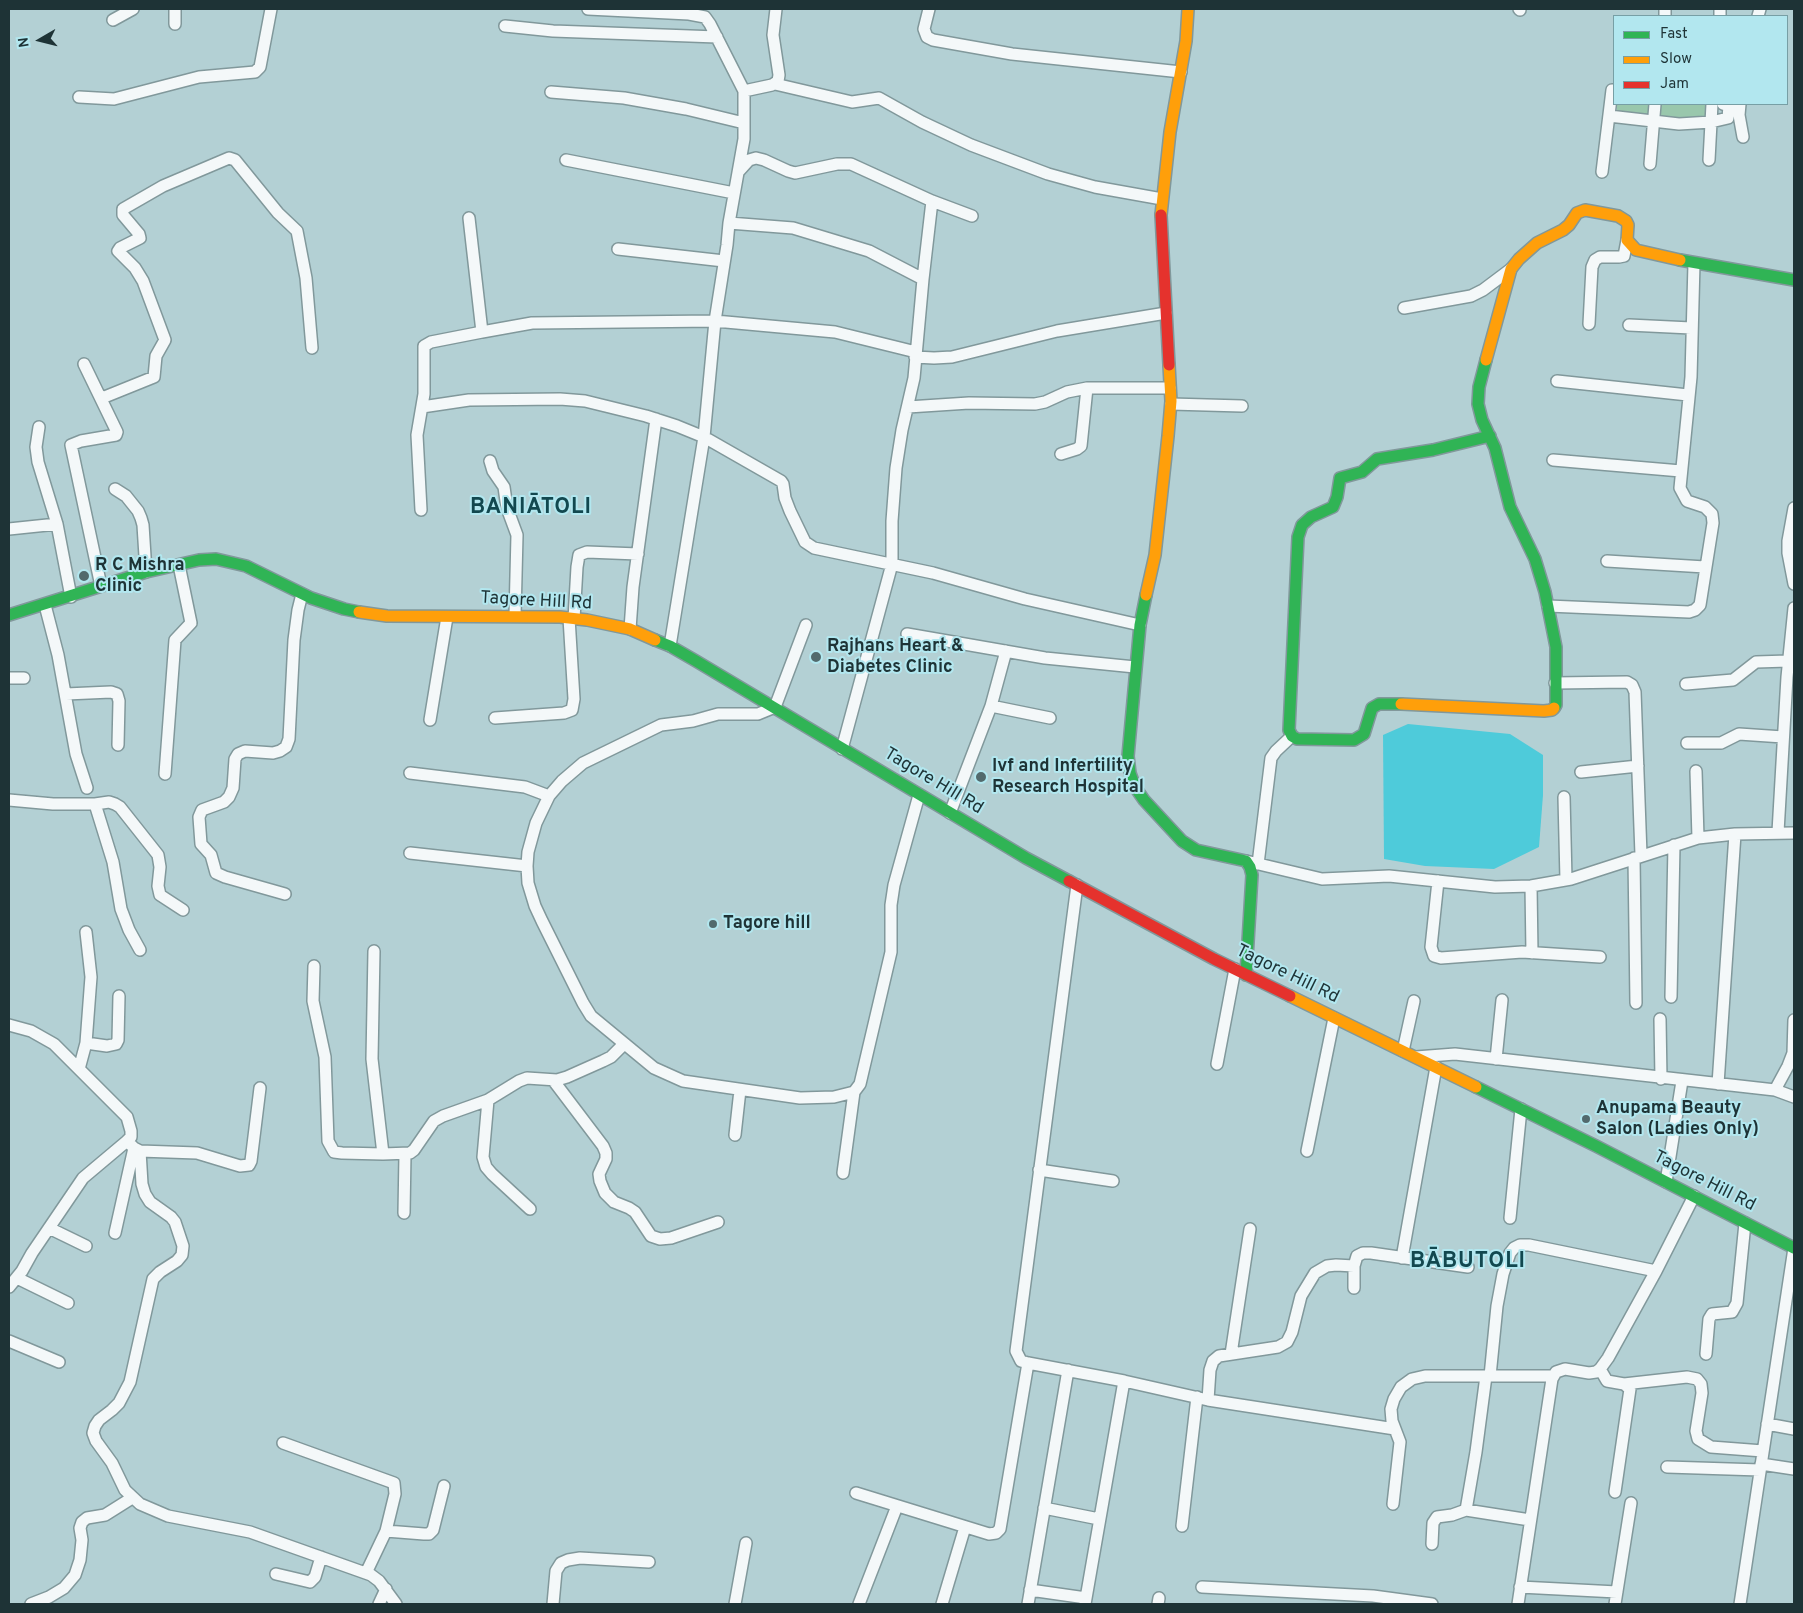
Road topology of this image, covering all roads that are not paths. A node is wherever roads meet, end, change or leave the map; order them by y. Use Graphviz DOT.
graph roads {
  1 [pos="133,9"];
  2 [pos="175,9"];
  3 [pos="271,9"];
  4 [pos="588,9"];
  5 [pos="776,9"];
  6 [pos="929,9"];
  7 [pos="1188,9"];
  8 [pos="113,20"];
  9 [pos="175,24"];
  10 [pos="505,26"];
  11 [pos="717,37"];
  12 [pos="1181,72"];
  13 [pos="775,84"];
  14 [pos="1613,90"];
  15 [pos="744,91"];
  16 [pos="551,92"];
  17 [pos="79,97"];
  18 [pos="1655,105"];
  19 [pos="1712,105"];
  20 [pos="1733,109"];
  21 [pos="1609,116"];
  22 [pos="1654,121"];
  23 [pos="1711,122"];
  24 [pos="744,123"];
  25 [pos="1743,137"];
  26 [pos="566,160"];
  27 [pos="1709,160"];
  28 [pos="1650,164"];
  29 [pos="738,172"];
  30 [pos="1602,172"];
  31 [pos="734,193"];
  32 [pos="1162,199"];
  33 [pos="932,200"];
  34 [pos="972,216"];
  35 [pos="469,218"];
  36 [pos="729,223"];
  37 [pos="1627,240"];
  38 [pos="618,249"];
  39 [pos="724,261"];
  40 [pos="1694,263"];
  41 [pos="1511,269"];
  42 [pos="923,279"];
  43 [pos="1794,280"];
  44 [pos="1404,308"];
  45 [pos="1166,313"];
  46 [pos="714,321"];
  47 [pos="1589,324"];
  48 [pos="1629,325"];
  49 [pos="1691,328"];
  50 [pos="482,332"];
  51 [pos="312,348"];
  52 [pos="916,354"];
  53 [pos="84,364"];
  54 [pos="1556,381"];
  55 [pos="1087,388"];
  56 [pos="1170,388"];
  57 [pos="1688,394"];
  58 [pos="102,398"];
  59 [pos="1171,404"];
  60 [pos="908,406"];
  61 [pos="1242,406"];
  62 [pos="422,407"];
  63 [pos="656,419"];
  64 [pos="39,427"];
  65 [pos="1490,436"];
  66 [pos="704,437"];
  67 [pos="1061,454"];
  68 [pos="490,460"];
  69 [pos="1553,460"];
  70 [pos="1681,471"];
  71 [pos="115,489"];
  72 [pos="1794,508"];
  73 [pos="422,510"];
  74 [pos="57,524"];
  75 [pos="9,529"];
  76 [pos="638,554"];
  77 [pos="1607,561"];
  78 [pos="892,564"];
  79 [pos="179,565"];
  80 [pos="1706,566"];
  81 [pos="146,572"];
  82 [pos="1794,584"];
  83 [pos="101,586"];
  84 [pos="302,594"];
  85 [pos="71,597"];
  86 [pos="44,605"];
  87 [pos="1548,606"];
  88 [pos="1794,608"];
  89 [pos="9,615"];
  90 [pos="515,616"];
  91 [pos="447,617"];
  92 [pos="571,618"];
  93 [pos="806,625"];
  94 [pos="1140,625"];
  95 [pos="630,629"];
  96 [pos="907,634"];
  97 [pos="1793,637"];
  98 [pos="670,646"];
  99 [pos="1006,651"];
  100 [pos="1788,661"];
  101 [pos="1135,668"];
  102 [pos="9,678"];
  103 [pos="24,678"];
  104 [pos="1555,683"];
  105 [pos="1686,684"];
  106 [pos="1790,691"];
  107 [pos="66,694"];
  108 [pos="991,706"];
  109 [pos="774,708"];
  110 [pos="495,718"];
  111 [pos="1050,718"];
  112 [pos="430,720"];
  113 [pos="1292,736"];
  114 [pos="1783,737"];
  115 [pos="1687,743"];
  116 [pos="118,745"];
  117 [pos="842,749"];
  118 [pos="1638,766"];
  119 [pos="1696,771"];
  120 [pos="1580,772"];
  121 [pos="410,773"];
  122 [pos="165,774"];
  123 [pos="88,788"];
  124 [pos="919,795"];
  125 [pos="549,796"];
  126 [pos="1564,797"];
  127 [pos="9,800"];
  128 [pos="95,804"];
  129 [pos="950,813"];
  130 [pos="1778,832"];
  131 [pos="1794,833"];
  132 [pos="1734,834"];
  133 [pos="1698,838"];
  134 [pos="1674,846"];
  135 [pos="410,854"];
  136 [pos="1638,857"];
  137 [pos="1252,863"];
  138 [pos="526,866"];
  139 [pos="1566,880"];
  140 [pos="1438,881"];
  141 [pos="1077,885"];
  142 [pos="1531,886"];
  143 [pos="285,894"];
  144 [pos="182,910"];
  145 [pos="86,932"];
  146 [pos="140,950"];
  147 [pos="374,951"];
  148 [pos="1532,953"];
  149 [pos="1600,958"];
  150 [pos="314,966"];
  151 [pos="1235,969"];
  152 [pos="1246,975"];
  153 [pos="119,996"];
  154 [pos="1671,997"];
  155 [pos="1502,1000"];
  156 [pos="1414,1001"];
  157 [pos="1636,1003"];
  158 [pos="1334,1018"];
  159 [pos="1660,1019"];
  160 [pos="1794,1020"];
  161 [pos="9,1025"];
  162 [pos="86,1043"];
  163 [pos="624,1044"];
  164 [pos="1404,1051"];
  165 [pos="1415,1057"];
  166 [pos="1496,1059"];
  167 [pos="1792,1059"];
  168 [pos="1217,1064"];
  169 [pos="1436,1068"];
  170 [pos="79,1069"];
  171 [pos="1661,1079"];
  172 [pos="553,1080"];
  173 [pos="1682,1081"];
  174 [pos="1718,1084"];
  175 [pos="260,1088"];
  176 [pos="740,1090"];
  177 [pos="1775,1090"];
  178 [pos="854,1092"];
  179 [pos="1794,1097"];
  180 [pos="488,1100"];
  181 [pos="1522,1109"];
  182 [pos="735,1135"];
  183 [pos="133,1147"];
  184 [pos="1307,1151"];
  185 [pos="383,1154"];
  186 [pos="405,1154"];
  187 [pos="1039,1170"];
  188 [pos="843,1173"];
  189 [pos="1113,1181"];
  190 [pos="1666,1182"];
  191 [pos="1694,1196"];
  192 [pos="530,1209"];
  193 [pos="404,1213"];
  194 [pos="1510,1218"];
  195 [pos="718,1222"];
  196 [pos="1745,1222"];
  197 [pos="49,1228"];
  198 [pos="1250,1230"];
  199 [pos="115,1234"];
  200 [pos="86,1246"];
  201 [pos="1794,1248"];
  202 [pos="1402,1258"];
  203 [pos="1354,1266"];
  204 [pos="1468,1267"];
  205 [pos="1656,1271"];
  206 [pos="17,1278"];
  207 [pos="9,1287"];
  208 [pos="1354,1288"];
  209 [pos="68,1304"];
  210 [pos="9,1341"];
  211 [pos="1231,1354"];
  212 [pos="1706,1354"];
  213 [pos="58,1362"];
  214 [pos="1028,1363"];
  215 [pos="1600,1369"];
  216 [pos="1068,1370"];
  217 [pos="1488,1376"];
  218 [pos="1553,1376"];
  219 [pos="1124,1381"];
  220 [pos="1624,1384"];
  221 [pos="1203,1398"];
  222 [pos="1767,1424"];
  223 [pos="1395,1429"];
  224 [pos="1794,1429"];
  225 [pos="283,1443"];
  226 [pos="1763,1451"];
  227 [pos="1667,1467"];
  228 [pos="1761,1467"];
  229 [pos="1794,1469"];
  230 [pos="444,1486"];
  231 [pos="1615,1492"];
  232 [pos="856,1493"];
  233 [pos="132,1498"];
  234 [pos="1631,1503"];
  235 [pos="1393,1504"];
  236 [pos="897,1506"];
  237 [pos="1044,1508"];
  238 [pos="1466,1510"];
  239 [pos="1100,1519"];
  240 [pos="1530,1520"];
  241 [pos="1182,1526"];
  242 [pos="965,1527"];
  243 [pos="386,1531"];
  244 [pos="746,1543"];
  245 [pos="1432,1544"];
  246 [pos="321,1557"];
  247 [pos="649,1562"];
  248 [pos="366,1573"];
  249 [pos="276,1574"];
  250 [pos="1202,1587"];
  251 [pos="1520,1587"];
  252 [pos="386,1589"];
  253 [pos="1030,1590"];
  254 [pos="1617,1592"];
  255 [pos="1085,1601"];
  256 [pos="31,1604"];
  257 [pos="379,1604"];
  258 [pos="396,1604"];
  259 [pos="553,1604"];
  260 [pos="735,1604"];
  261 [pos="859,1604"];
  262 [pos="942,1604"];
  263 [pos="1028,1604"];
  264 [pos="1432,1604"];
  265 [pos="1518,1604"];
  266 [pos="1615,1604"];
  267 [pos="1740,1604"];
  1 -- 8 [label="street"];
  2 -- 9 [label="street"];
  3 -- 17 [label="street"];
  4 -- 11 [label="street"];
  5 -- 13 [label="street"];
  6 -- 12 [label="street"];
  7 -- 12 [label="street"];
  10 -- 11 [label="street"];
  11 -- 15 [label="street"];
  12 -- 32 [label="street"];
  13 -- 15 [label="street"];
  13 -- 32 [label="street"];
  14 -- 21 [label="street"];
  15 -- 24 [label="street"];
  16 -- 24 [label="street"];
  18 -- 22 [label="street"];
  19 -- 23 [label="street"];
  20 -- 23 [label="street"];
  20 -- 25 [label="street"];
  21 -- 22 [label="street"];
  21 -- 30 [label="street"];
  22 -- 23 [label="street"];
  22 -- 28 [label="street"];
  23 -- 27 [label="street"];
  24 -- 29 [label="street"];
  26 -- 31 [label="street"];
  29 -- 31 [label="street"];
  29 -- 33 [label="street"];
  31 -- 36 [label="street"];
  32 -- 45 [label="street"];
  33 -- 34 [label="street"];
  33 -- 42 [label="street"];
  35 -- 50 [label="street"];
  36 -- 39 [label="street"];
  36 -- 42 [label="street"];
  37 -- 40 [label="street"];
  37 -- 41 [label="street"];
  37 -- 47 [label="street"];
  38 -- 39 [label="street"];
  39 -- 46 [label="street"];
  40 -- 43 [label="street"];
  40 -- 49 [label="street"];
  41 -- 44 [label="street"];
  41 -- 65 [label="street"];
  42 -- 52 [label="street"];
  45 -- 52 [label="street"];
  45 -- 56 [label="street"];
  46 -- 50 [label="street"];
  46 -- 52 [label="street"];
  46 -- 66 [label="street"];
  48 -- 49 [label="street"];
  49 -- 57 [label="street"];
  50 -- 62 [label="street"];
  51 -- 58 [label="street"];
  52 -- 60 [label="street"];
  53 -- 58 [label="street"];
  54 -- 57 [label="street"];
  55 -- 56 [label="street"];
  55 -- 60 [label="street"];
  55 -- 67 [label="street"];
  56 -- 59 [label="street"];
  57 -- 70 [label="street"];
  58 -- 83 [label="street"];
  59 -- 61 [label="street"];
  59 -- 94 [label="street"];
  60 -- 78 [label="street"];
  62 -- 63 [label="street"];
  62 -- 73 [label="street"];
  63 -- 66 [label="street"];
  63 -- 76 [label="street"];
  64 -- 74 [label="street"];
  65 -- 87 [label="street"];
  65 -- 113 [label="street"];
  66 -- 78 [label="street"];
  66 -- 98 [label="street"];
  68 -- 90 [label="street"];
  69 -- 70 [label="street"];
  70 -- 80 [label="street"];
  71 -- 81 [label="street"];
  72 -- 82 [label="street"];
  74 -- 75 [label="street"];
  74 -- 85 [label="street"];
  76 -- 92 [label="street"];
  76 -- 95 [label="street"];
  77 -- 80 [label="street"];
  78 -- 94 [label="street"];
  78 -- 117 [label="street"];
  79 -- 81 [label="street, Tagore Hill Rd"];
  79 -- 84 [label="street, Tagore Hill Rd"];
  79 -- 122 [label="street"];
  80 -- 87 [label="street"];
  81 -- 83 [label="street, Tagore Hill Rd"];
  83 -- 85 [label="street, Tagore Hill Rd"];
  84 -- 91 [label="street, Tagore Hill Rd"];
  84 -- 143 [label="street"];
  85 -- 86 [label="street, Tagore Hill Rd"];
  86 -- 89 [label="street, Tagore Hill Rd"];
  86 -- 107 [label="street"];
  87 -- 104 [label="street"];
  88 -- 97 [label="street"];
  90 -- 91 [label="street, Tagore Hill Rd"];
  90 -- 92 [label="street, Tagore Hill Rd"];
  91 -- 112 [label="street"];
  92 -- 95 [label="street, Tagore Hill Rd"];
  92 -- 110 [label="street"];
  93 -- 109 [label="street"];
  94 -- 101 [label="street"];
  95 -- 98 [label="street, Tagore Hill Rd"];
  96 -- 99 [label="street"];
  97 -- 100 [label="street"];
  98 -- 109 [label="street, Tagore Hill Rd"];
  99 -- 101 [label="street"];
  99 -- 108 [label="street"];
  100 -- 105 [label="street"];
  100 -- 106 [label="street"];
  101 -- 137 [label="street"];
  102 -- 103 [label="street"];
  104 -- 113 [label="street"];
  104 -- 118 [label="street"];
  106 -- 114 [label="street"];
  107 -- 116 [label="street"];
  107 -- 123 [label="street"];
  108 -- 111 [label="street"];
  108 -- 129 [label="street"];
  109 -- 117 [label="street, Tagore Hill Rd"];
  109 -- 125 [label="street"];
  113 -- 137 [label="street"];
  114 -- 115 [label="street"];
  114 -- 130 [label="street"];
  117 -- 124 [label="street, Tagore Hill Rd"];
  118 -- 120 [label="street"];
  118 -- 136 [label="street"];
  119 -- 133 [label="street"];
  121 -- 125 [label="street"];
  124 -- 129 [label="street, Tagore Hill Rd"];
  124 -- 178 [label="street"];
  125 -- 138 [label="street"];
  126 -- 139 [label="street"];
  127 -- 128 [label="street"];
  128 -- 144 [label="street"];
  128 -- 146 [label="street"];
  129 -- 141 [label="street, Tagore Hill Rd"];
  130 -- 131 [label="street"];
  130 -- 132 [label="street"];
  132 -- 133 [label="street"];
  132 -- 174 [label="street"];
  133 -- 134 [label="street"];
  134 -- 136 [label="street"];
  134 -- 154 [label="street"];
  135 -- 138 [label="street"];
  136 -- 139 [label="street"];
  136 -- 157 [label="street"];
  137 -- 140 [label="street"];
  137 -- 152 [label="street"];
  138 -- 163 [label="street"];
  139 -- 142 [label="street"];
  140 -- 142 [label="street"];
  140 -- 148 [label="street"];
  141 -- 151 [label="street, Tagore Hill Rd"];
  141 -- 187 [label="street"];
  142 -- 148 [label="street"];
  145 -- 162 [label="street"];
  147 -- 185 [label="street"];
  148 -- 149 [label="street"];
  150 -- 185 [label="street"];
  151 -- 152 [label="street, Tagore Hill Rd"];
  151 -- 168 [label="street"];
  152 -- 158 [label="street, Tagore Hill Rd"];
  153 -- 162 [label="street"];
  155 -- 166 [label="street"];
  156 -- 164 [label="street"];
  158 -- 164 [label="street, Tagore Hill Rd"];
  158 -- 184 [label="street"];
  159 -- 171 [label="street"];
  160 -- 167 [label="street"];
  161 -- 170 [label="street"];
  162 -- 170 [label="street"];
  163 -- 172 [label="street"];
  163 -- 176 [label="street"];
  164 -- 165 [label="street, Tagore Hill Rd"];
  165 -- 166 [label="street"];
  165 -- 169 [label="street, Tagore Hill Rd"];
  166 -- 171 [label="street"];
  167 -- 177 [label="street"];
  169 -- 181 [label="street, Tagore Hill Rd"];
  169 -- 202 [label="street"];
  170 -- 183 [label="street"];
  171 -- 173 [label="street"];
  172 -- 180 [label="street"];
  172 -- 195 [label="street"];
  173 -- 174 [label="street"];
  173 -- 190 [label="street"];
  174 -- 177 [label="street"];
  175 -- 183 [label="street"];
  176 -- 178 [label="street"];
  176 -- 182 [label="street"];
  177 -- 179 [label="street"];
  178 -- 188 [label="street"];
  180 -- 186 [label="street"];
  180 -- 192 [label="street"];
  181 -- 190 [label="street, Tagore Hill Rd"];
  181 -- 194 [label="street"];
  183 -- 197 [label="street"];
  183 -- 199 [label="street"];
  183 -- 233 [label="street"];
  185 -- 186 [label="street"];
  186 -- 193 [label="street"];
  187 -- 189 [label="street"];
  187 -- 214 [label="street"];
  190 -- 191 [label="street, Tagore Hill Rd"];
  191 -- 196 [label="street, Tagore Hill Rd"];
  191 -- 205 [label="street"];
  196 -- 201 [label="street, Tagore Hill Rd"];
  196 -- 212 [label="street"];
  197 -- 200 [label="street"];
  197 -- 206 [label="street"];
  198 -- 211 [label="street"];
  201 -- 222 [label="street"];
  202 -- 203 [label="street"];
  202 -- 204 [label="street"];
  203 -- 208 [label="street"];
  203 -- 211 [label="street"];
  205 -- 215 [label="street"];
  205 -- 217 [label="street"];
  206 -- 207 [label="street"];
  206 -- 209 [label="street"];
  210 -- 213 [label="street"];
  211 -- 221 [label="street"];
  214 -- 216 [label="street"];
  214 -- 242 [label="street"];
  215 -- 218 [label="street"];
  215 -- 220 [label="street"];
  216 -- 219 [label="street"];
  216 -- 237 [label="street"];
  217 -- 218 [label="street"];
  217 -- 223 [label="street"];
  217 -- 238 [label="street"];
  218 -- 240 [label="street"];
  219 -- 221 [label="street"];
  219 -- 239 [label="street"];
  220 -- 226 [label="street"];
  220 -- 231 [label="street"];
  221 -- 223 [label="street"];
  221 -- 241 [label="street"];
  222 -- 224 [label="street"];
  222 -- 226 [label="street"];
  223 -- 235 [label="street"];
  225 -- 243 [label="street"];
  226 -- 228 [label="street"];
  227 -- 228 [label="street"];
  228 -- 229 [label="street"];
  228 -- 267 [label="street"];
  230 -- 243 [label="street"];
  232 -- 236 [label="street"];
  233 -- 246 [label="street"];
  233 -- 256 [label="street"];
  234 -- 254 [label="street"];
  236 -- 242 [label="street"];
  236 -- 261 [label="street"];
  237 -- 239 [label="street"];
  237 -- 253 [label="street"];
  238 -- 240 [label="street"];
  238 -- 245 [label="street"];
  239 -- 255 [label="street"];
  240 -- 251 [label="street"];
  242 -- 262 [label="street"];
  243 -- 248 [label="street"];
  244 -- 260 [label="street"];
  246 -- 248 [label="street"];
  246 -- 249 [label="street"];
  247 -- 259 [label="street"];
  248 -- 252 [label="street"];
  250 -- 264 [label="street"];
  251 -- 254 [label="street"];
  251 -- 265 [label="street"];
  252 -- 257 [label="street"];
  252 -- 258 [label="street"];
  253 -- 255 [label="street"];
  253 -- 263 [label="street"];
  254 -- 266 [label="street"];
}
